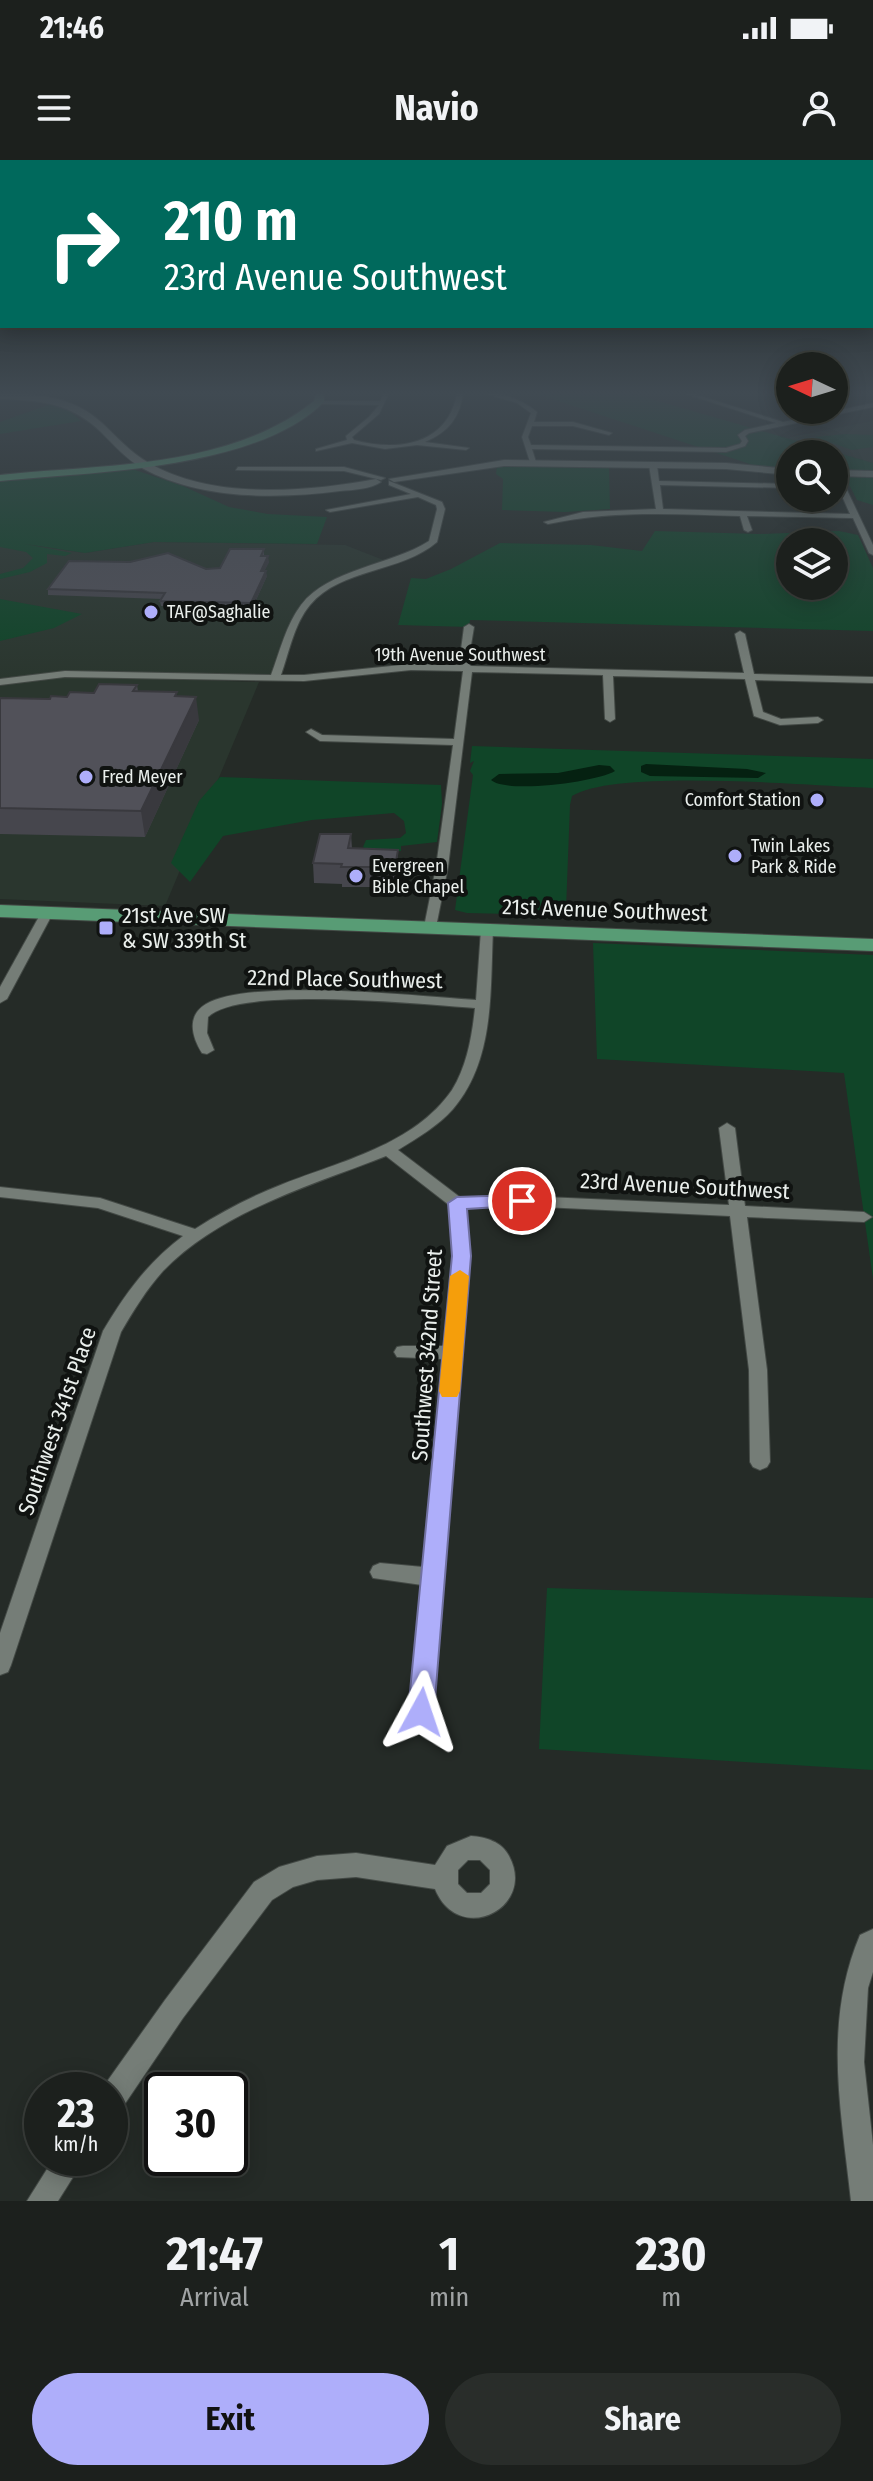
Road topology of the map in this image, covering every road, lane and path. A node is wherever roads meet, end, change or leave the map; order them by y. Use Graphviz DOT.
graph roads {
  1 [pos="239,488"];
  2 [pos="321,488"];
  3 [pos="404,488"];
  4 [pos="657,488"];
  5 [pos="419,495"];
  6 [pos="848,500"];
  7 [pos="330,510"];
  8 [pos="660,512"];
  9 [pos="743,514"];
  10 [pos="856,516"];
  11 [pos="548,522"];
  12 [pos="748,530"];
  13 [pos="873,553"];
  14 [pos="469,627"];
  15 [pos="740,634"];
  16 [pos="468,668"];
  17 [pos="608,673"];
  18 [pos="749,676"];
  19 [pos="275,678"];
  20 [pos="873,680"];
  21 [pos="0,682"];
  22 [pos="610,719"];
  23 [pos="818,720"];
  24 [pos="311,732"];
  25 [pos="457,742"];
  26 [pos="0,911"];
  27 [pos="47,913"];
  28 [pos="430,927"];
  29 [pos="487,930"];
  30 [pos="873,945"];
  31 [pos="0,999"];
  32 [pos="480,1004"];
  33 [pos="207,1050"];
  34 [pos="727,1128"];
  35 [pos="388,1150"];
  36 [pos="0,1192"];
  37 [pos="457,1203"];
  38 [pos="735,1211"];
  39 [pos="864,1217"];
  40 [pos="197,1235"];
  41 [pos="403,1352"];
  42 [pos="453,1353"];
  43 [pos="760,1462"];
  44 [pos="380,1572"];
  45 [pos="433,1577"];
  46 [pos="0,1665"];
  47 [pos="421,1712"];
  48 [pos="444,1878"];
  49 [pos="873,1942"];
  50 [pos="128,2075"];
  51 [pos="58,2176"];
  52 [pos="41,2201"];
  53 [pos="865,2201"];
  1 -- 2 [label="street"];
  3 -- 5 [label="street"];
  4 -- 8 [label="street"];
  5 -- 7 [label="street"];
  5 -- 19 [label="street"];
  6 -- 10 [label="street"];
  8 -- 9 [label="street"];
  8 -- 11 [label="street"];
  9 -- 10 [label="street"];
  9 -- 12 [label="street"];
  10 -- 13 [label="street"];
  14 -- 16 [label="street"];
  15 -- 18 [label="street"];
  16 -- 17 [label="street, 19th Avenue Southwest"];
  16 -- 19 [label="street, 19th Avenue Southwest"];
  16 -- 25 [label="street"];
  17 -- 18 [label="street, 19th Avenue Southwest"];
  17 -- 22 [label="street"];
  18 -- 20 [label="street, 19th Avenue Southwest"];
  18 -- 23 [label="street"];
  19 -- 21 [label="street, 19th Avenue Southwest"];
  24 -- 25 [label="street"];
  25 -- 28 [label="street"];
  26 -- 27 [label="main road, 21st Avenue Southwest"];
  27 -- 28 [label="main road, 21st Avenue Southwest"];
  27 -- 31 [label="street"];
  28 -- 29 [label="main road, 21st Avenue Southwest"];
  29 -- 30 [label="main road, 21st Avenue Southwest"];
  29 -- 32 [label="street"];
  32 -- 33 [label="street, 22nd Place Southwest"];
  32 -- 35 [label="street"];
  34 -- 38 [label="street"];
  35 -- 37 [label="street"];
  35 -- 40 [label="street, Southwest 341st Place"];
  36 -- 40 [label="street"];
  37 -- 38 [label="street, 23rd Avenue Southwest"];
  37 -- 42 [label="street, Southwest 342nd Street"];
  38 -- 39 [label="street, 23rd Avenue Southwest"];
  38 -- 43 [label="street"];
  40 -- 46 [label="street, Southwest 341st Place"];
  41 -- 42 [label="street"];
  42 -- 45 [label="street, Southwest 342nd Street"];
  44 -- 45 [label="street"];
  45 -- 47 [label="street, Southwest 342nd Street"];
  48 -- 50 [label="street"];
  49 -- 53 [label="street"];
  51 -- 52 [label="street"];
}
